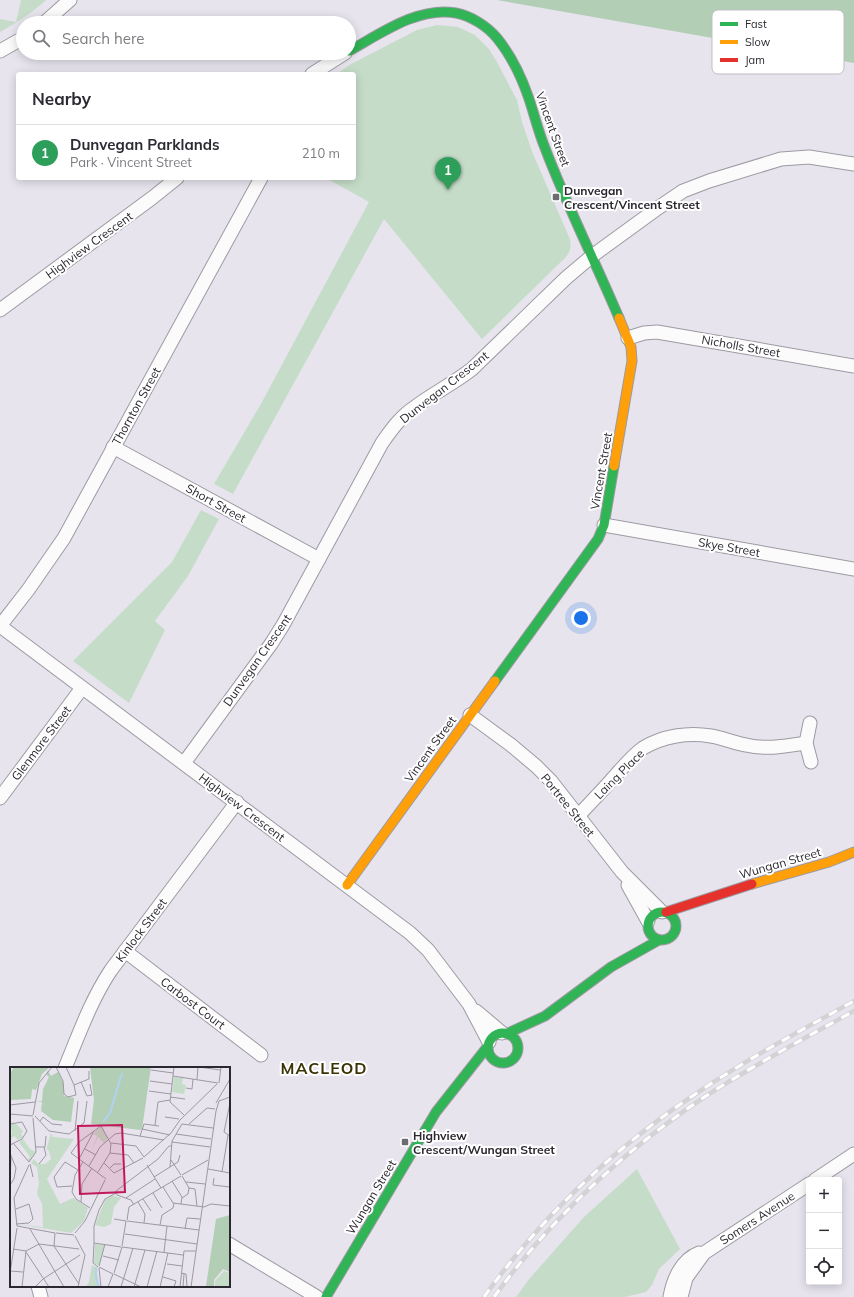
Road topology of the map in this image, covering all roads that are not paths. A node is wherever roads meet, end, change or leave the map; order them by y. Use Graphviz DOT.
graph roads {
  1 [pos="70,0"];
  2 [pos="52,16"];
  3 [pos="16,42"];
  4 [pos="356,47"];
  5 [pos="0,51"];
  6 [pos="335,60"];
  7 [pos="318,72"];
  8 [pos="854,164"];
  9 [pos="174,180"];
  10 [pos="260,180"];
  11 [pos="592,256"];
  12 [pos="0,310"];
  13 [pos="628,338"];
  14 [pos="854,366"];
  15 [pos="113,447"];
  16 [pos="604,525"];
  17 [pos="319,560"];
  18 [pos="854,569"];
  19 [pos="0,626"];
  20 [pos="82,688"];
  21 [pos="470,715"];
  22 [pos="810,723"];
  23 [pos="806,743"];
  24 [pos="811,762"];
  25 [pos="184,763"];
  26 [pos="0,798"];
  27 [pos="236,802"];
  28 [pos="578,816"];
  29 [pos="854,852"];
  30 [pos="622,872"];
  31 [pos="347,885"];
  32 [pos="712,896"];
  33 [pos="664,912"];
  34 [pos="646,926"];
  35 [pos="676,930"];
  36 [pos="659,940"];
  37 [pos="626,949"];
  38 [pos="125,951"];
  39 [pos="611,967"];
  40 [pos="469,1004"];
  41 [pos="545,1016"];
  42 [pos="504,1034"];
  43 [pos="489,1044"];
  44 [pos="517,1050"];
  45 [pos="261,1055"];
  46 [pos="498,1062"];
  47 [pos="65,1067"];
  48 [pos="488,1068"];
  49 [pos="476,1076"];
  50 [pos="453,1091"];
  51 [pos="854,1154"];
  52 [pos="820,1177"];
  53 [pos="806,1186"];
  54 [pos="230,1245"];
  55 [pos="704,1252"];
  56 [pos="38,1287"];
  57 [pos="40,1297"];
  58 [pos="317,1297"];
  59 [pos="326,1297"];
  60 [pos="670,1297"];
  61 [pos="681,1297"];
  1 -- 2 [label="street"];
  3 -- 5 [label="street"];
  4 -- 11 [label="street, Vincent Street"];
  6 -- 7 [label="street"];
  8 -- 11 [label="street, Dunvegan Crescent"];
  9 -- 12 [label="street, Highview Crescent"];
  10 -- 15 [label="street, Thornton Street"];
  11 -- 13 [label="street, Vincent Street"];
  11 -- 17 [label="street, Dunvegan Crescent"];
  13 -- 14 [label="street, Nicholls Street"];
  13 -- 16 [label="street, Vincent Street"];
  15 -- 17 [label="street, Short Street"];
  15 -- 19 [label="street, Thornton Street"];
  16 -- 18 [label="street, Skye Street"];
  16 -- 21 [label="street, Vincent Street"];
  17 -- 25 [label="street, Dunvegan Crescent"];
  19 -- 20 [label="street, Highview Crescent"];
  20 -- 25 [label="street, Highview Crescent"];
  20 -- 26 [label="street, Glenmore Street"];
  21 -- 28 [label="street, Portree Street"];
  21 -- 31 [label="street, Vincent Street"];
  22 -- 23 [label="street"];
  23 -- 24 [label="street"];
  23 -- 28 [label="street, Laing Place"];
  25 -- 27 [label="street, Highview Crescent"];
  27 -- 31 [label="street, Highview Crescent"];
  27 -- 38 [label="street, Kinlock Street"];
  28 -- 30 [label="street, Portree Street"];
  29 -- 32 [label="street, Wungan Street"];
  30 -- 33 [label="street, Portree Street"];
  30 -- 34 [label="street, Portree Street"];
  31 -- 40 [label="street, Highview Crescent"];
  32 -- 33 [label="street, Wungan Street"];
  32 -- 35 [label="street, Wungan Street"];
  33 -- 34 [label="street"];
  33 -- 35 [label="street"];
  34 -- 36 [label="street"];
  35 -- 36 [label="street"];
  36 -- 39 [label="street"];
  37 -- 39 [label="street"];
  38 -- 45 [label="street, Carbost Court"];
  38 -- 47 [label="street, Kinlock Street"];
  39 -- 41 [label="street"];
  40 -- 42 [label="street, Highview Crescent"];
  40 -- 43 [label="street, Highview Crescent"];
  41 -- 42 [label="street"];
  41 -- 44 [label="street"];
  42 -- 43 [label="street"];
  42 -- 44 [label="street"];
  43 -- 46 [label="street"];
  43 -- 50 [label="street, Wungan Street"];
  44 -- 46 [label="street"];
  46 -- 48 [label="street"];
  49 -- 50 [label="street, Wungan Street"];
  50 -- 59 [label="street, Wungan Street"];
  51 -- 52 [label="street"];
  53 -- 55 [label="street, Somers Avenue"];
  54 -- 58 [label="street"];
  55 -- 60 [label="street, Somers Avenue"];
  55 -- 61 [label="street, Somers Avenue"];
  56 -- 57 [label="street"];
}
